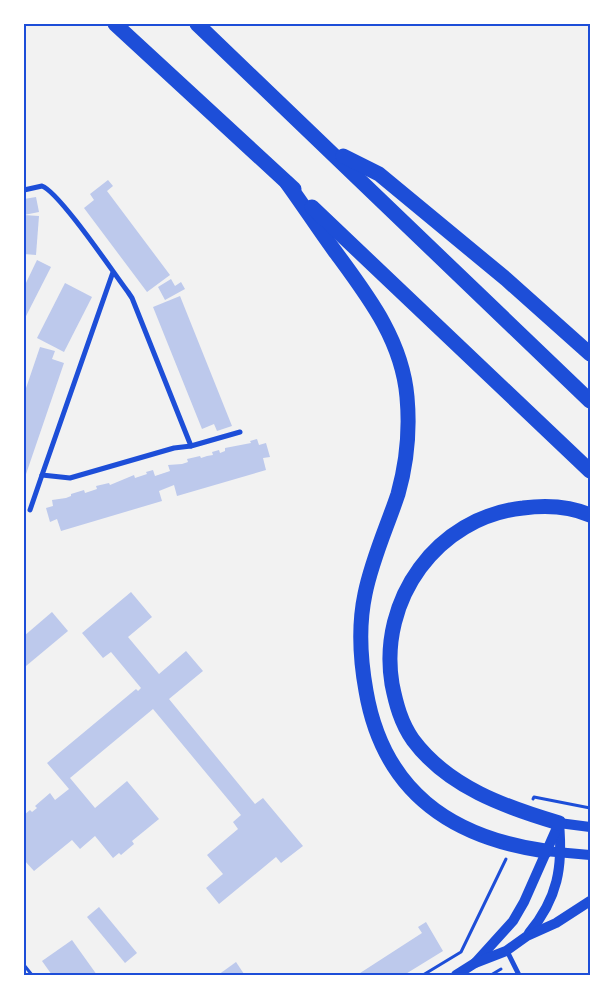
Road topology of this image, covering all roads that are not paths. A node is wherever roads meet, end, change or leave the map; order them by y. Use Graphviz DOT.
graph roads {
  1 [pos="115,24"];
  2 [pos="197,24"];
  3 [pos="330,150"];
  4 [pos="287,184"];
  5 [pos="24,190"];
  6 [pos="113,272"];
  7 [pos="590,354"];
  8 [pos="590,401"];
  9 [pos="240,432"];
  10 [pos="191,446"];
  11 [pos="590,472"];
  12 [pos="42,475"];
  13 [pos="30,510"];
  14 [pos="590,515"];
  15 [pos="559,823"];
  16 [pos="590,827"];
  17 [pos="545,850"];
  18 [pos="562,853"];
  19 [pos="590,855"];
  20 [pos="590,901"];
  21 [pos="527,936"];
  22 [pos="506,951"];
  23 [pos="475,963"];
  24 [pos="456,975"];
  25 [pos="519,975"];
  1 -- 4 [label="highway"];
  2 -- 3 [label="highway"];
  3 -- 7 [label="highway"];
  3 -- 8 [label="highway"];
  4 -- 11 [label="highway"];
  4 -- 17 [label="highway"];
  5 -- 6 [label="street"];
  6 -- 10 [label="street"];
  6 -- 12 [label="street"];
  9 -- 10 [label="street"];
  10 -- 12 [label="street"];
  12 -- 13 [label="street"];
  14 -- 15 [label="highway"];
  15 -- 16 [label="main road"];
  15 -- 17 [label="main road"];
  15 -- 18 [label="main road"];
  17 -- 18 [label="main road"];
  17 -- 23 [label="main road"];
  18 -- 19 [label="main road"];
  18 -- 21 [label="main road"];
  20 -- 21 [label="main road"];
  21 -- 22 [label="main road"];
  22 -- 23 [label="main road"];
  22 -- 25 [label="street"];
  23 -- 24 [label="main road"];
}
